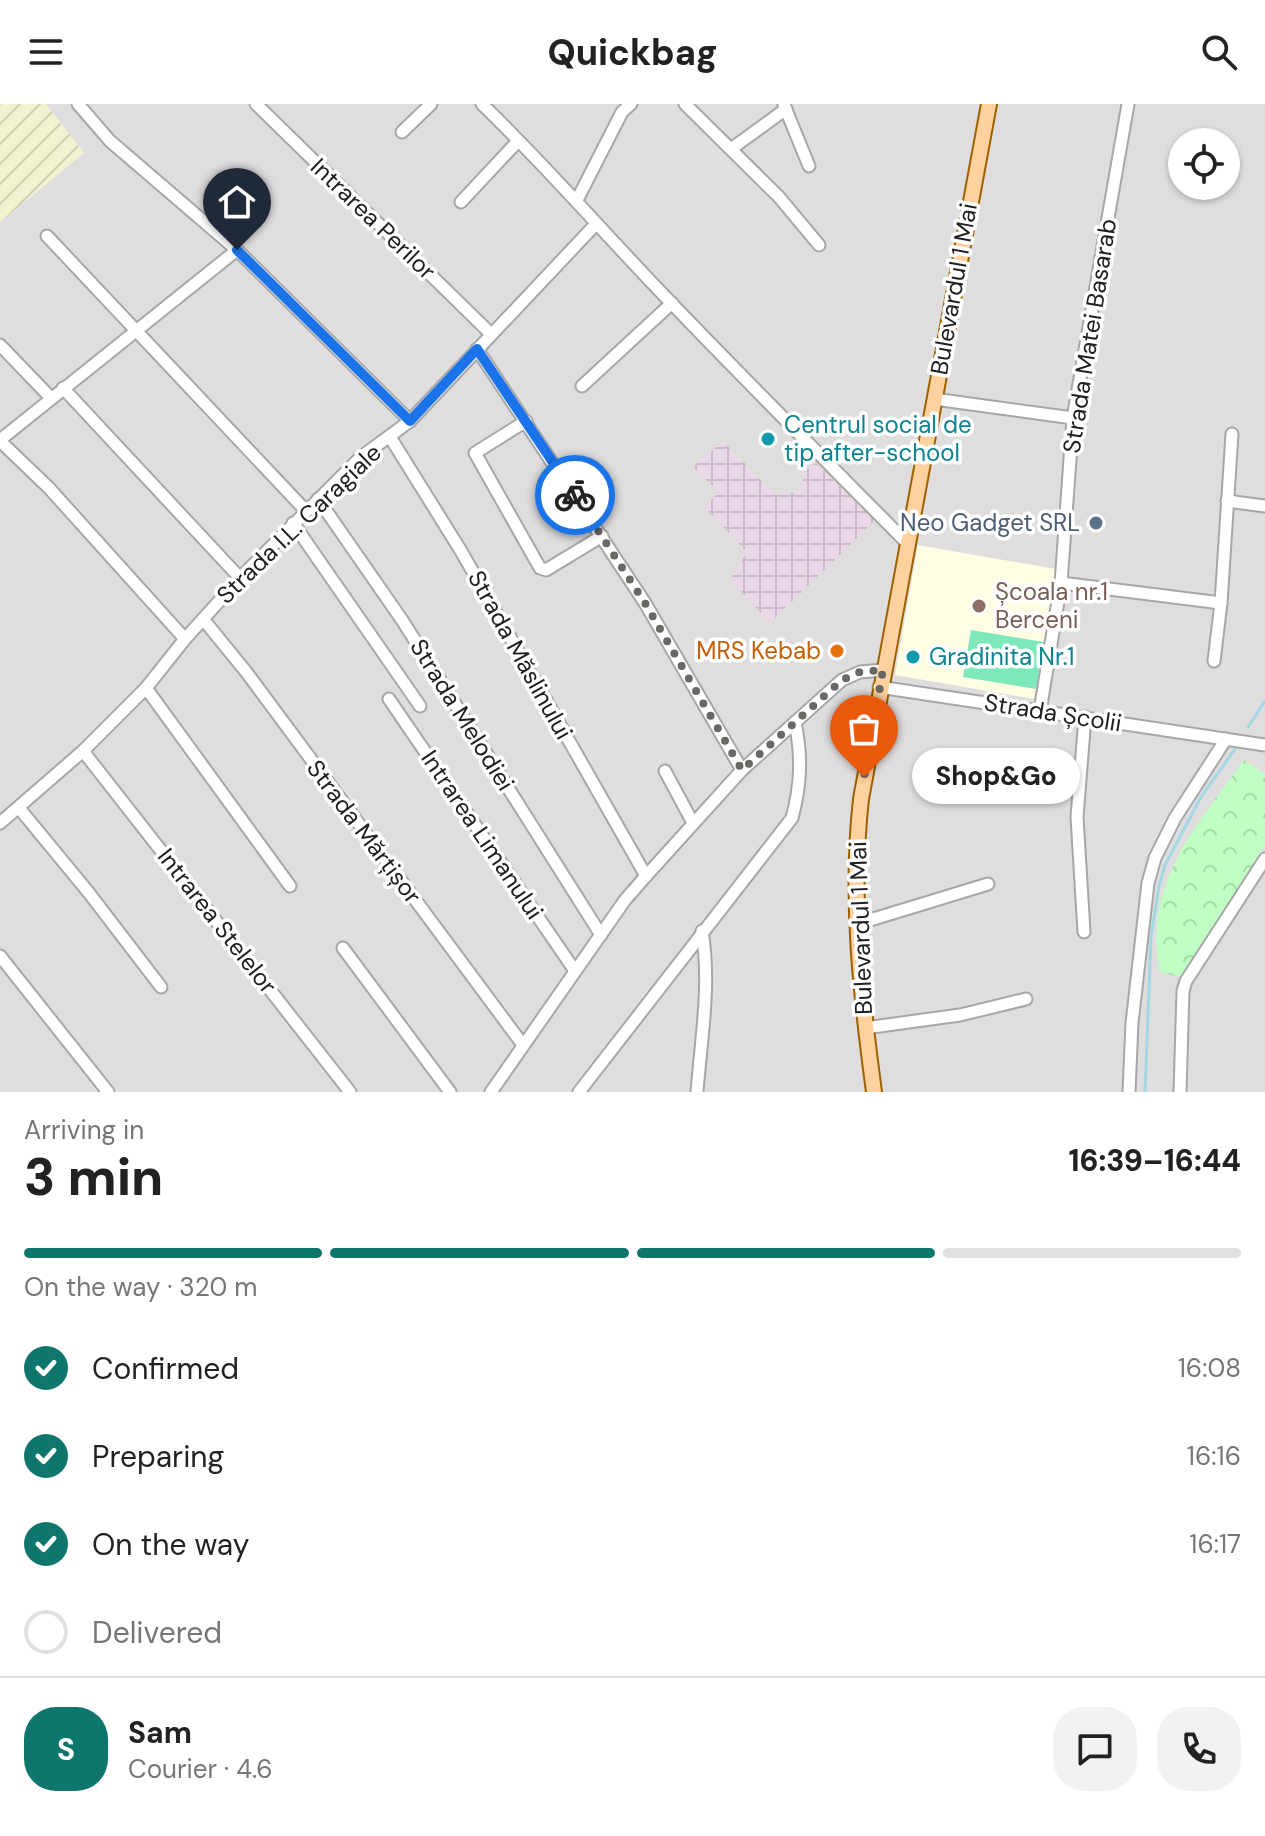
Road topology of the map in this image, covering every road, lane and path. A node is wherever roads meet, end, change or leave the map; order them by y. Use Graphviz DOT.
graph roads {
  1 [pos="78,104"];
  2 [pos="256,104"];
  3 [pos="431,104"];
  4 [pos="482,104"];
  5 [pos="685,104"];
  6 [pos="989,104"];
  7 [pos="1128,104"];
  8 [pos="785,106"];
  9 [pos="624,107"];
  10 [pos="402,132"];
  11 [pos="518,141"];
  12 [pos="731,149"];
  13 [pos="809,166"];
  14 [pos="577,200"];
  15 [pos="461,202"];
  16 [pos="596,224"];
  17 [pos="47,236"];
  18 [pos="819,245"];
  19 [pos="237,250"];
  20 [pos="672,303"];
  21 [pos="136,329"];
  22 [pos="491,334"];
  23 [pos="0,345"];
  24 [pos="477,349"];
  25 [pos="582,386"];
  26 [pos="63,388"];
  27 [pos="51,398"];
  28 [pos="934,399"];
  29 [pos="1073,418"];
  30 [pos="410,421"];
  31 [pos="526,421"];
  32 [pos="1232,434"];
  33 [pos="390,437"];
  34 [pos="0,441"];
  35 [pos="318,499"];
  36 [pos="1227,501"];
  37 [pos="1265,506"];
  38 [pos="306,511"];
  39 [pos="293,523"];
  40 [pos="602,536"];
  41 [pos="907,543"];
  42 [pos="240,578"];
  43 [pos="1061,583"];
  44 [pos="1221,603"];
  45 [pos="203,619"];
  46 [pos="185,639"];
  47 [pos="1214,661"];
  48 [pos="883,670"];
  49 [pos="879,687"];
  50 [pos="146,688"];
  51 [pos="389,699"];
  52 [pos="420,706"];
  53 [pos="1040,711"];
  54 [pos="1085,717"];
  55 [pos="795,722"];
  56 [pos="1226,739"];
  57 [pos="1265,745"];
  58 [pos="83,751"];
  59 [pos="742,770"];
  60 [pos="665,771"];
  61 [pos="19,808"];
  62 [pos="2,815"];
  63 [pos="693,823"];
  64 [pos="1265,859"];
  65 [pos="646,876"];
  66 [pos="988,884"];
  67 [pos="290,886"];
  68 [pos="857,924"];
  69 [pos="702,931"];
  70 [pos="1084,932"];
  71 [pos="601,935"];
  72 [pos="343,948"];
  73 [pos="0,956"];
  74 [pos="575,971"];
  75 [pos="161,987"];
  76 [pos="1026,999"];
  77 [pos="865,1028"];
  78 [pos="523,1045"];
  79 [pos="108,1092"];
  80 [pos="350,1092"];
  81 [pos="450,1092"];
  82 [pos="491,1092"];
  83 [pos="579,1092"];
  84 [pos="697,1092"];
  85 [pos="874,1092"];
  86 [pos="1129,1092"];
  87 [pos="1180,1092"];
  1 -- 19 [label="street"];
  2 -- 22 [label="street, Intrarea Perilor"];
  3 -- 10 [label="street"];
  4 -- 11 [label="street"];
  5 -- 12 [label="street"];
  6 -- 28 [label="main road, Bulevardul 1 Mai"];
  7 -- 29 [label="street, Strada Matei Basarab"];
  8 -- 12 [label="street"];
  8 -- 13 [label="street"];
  9 -- 14 [label="street"];
  11 -- 14 [label="street"];
  11 -- 15 [label="street"];
  12 -- 18 [label="street"];
  14 -- 16 [label="street"];
  16 -- 20 [label="street"];
  16 -- 22 [label="street, Strada I.L. Caragiale"];
  17 -- 21 [label="street"];
  19 -- 21 [label="street"];
  19 -- 30 [label="street"];
  20 -- 25 [label="street"];
  20 -- 41 [label="street"];
  21 -- 26 [label="street"];
  21 -- 38 [label="street"];
  22 -- 24 [label="street, Strada I.L. Caragiale"];
  23 -- 27 [label="street"];
  24 -- 30 [label="street, Strada I.L. Caragiale"];
  24 -- 31 [label="street"];
  26 -- 27 [label="street"];
  26 -- 42 [label="street"];
  27 -- 34 [label="street"];
  28 -- 29 [label="street"];
  28 -- 41 [label="main road, Bulevardul 1 Mai"];
  29 -- 43 [label="street, Strada Matei Basarab"];
  30 -- 33 [label="street, Strada I.L. Caragiale"];
  31 -- 40 [label="street"];
  31 -- 40 [label="street"];
  32 -- 36 [label="street"];
  33 -- 35 [label="street, Strada I.L. Caragiale"];
  33 -- 65 [label="street, Strada Măslinului"];
  34 -- 46 [label="street"];
  35 -- 38 [label="street, Strada I.L. Caragiale"];
  35 -- 71 [label="street, Strada Melodiei"];
  36 -- 37 [label="street"];
  36 -- 44 [label="street"];
  38 -- 39 [label="street, Strada I.L. Caragiale"];
  39 -- 42 [label="street, Strada I.L. Caragiale"];
  39 -- 52 [label="street"];
  40 -- 59 [label="street"];
  41 -- 48 [label="main road, Bulevardul 1 Mai"];
  42 -- 45 [label="street, Strada I.L. Caragiale"];
  43 -- 44 [label="street"];
  43 -- 53 [label="street, Strada Matei Basarab"];
  44 -- 47 [label="street"];
  45 -- 46 [label="street, Strada I.L. Caragiale"];
  45 -- 78 [label="street, Strada Mărțișor"];
  46 -- 50 [label="street, Strada I.L. Caragiale"];
  48 -- 49 [label="main road, Bulevardul 1 Mai"];
  48 -- 55 [label="street"];
  49 -- 53 [label="street, Strada Școlii"];
  49 -- 68 [label="main road, Bulevardul 1 Mai"];
  50 -- 58 [label="street, Strada I.L. Caragiale"];
  50 -- 67 [label="street"];
  51 -- 74 [label="street, Intrarea Limanului"];
  53 -- 54 [label="street, Strada Școlii"];
  54 -- 56 [label="street, Strada Școlii"];
  54 -- 70 [label="street"];
  55 -- 59 [label="street"];
  55 -- 69 [label="street"];
  56 -- 57 [label="street, Strada Școlii"];
  56 -- 86 [label="street"];
  58 -- 61 [label="street, Strada I.L. Caragiale"];
  58 -- 80 [label="street, Intrarea Stelelor"];
  59 -- 63 [label="street"];
  60 -- 63 [label="street"];
  61 -- 62 [label="street, Strada I.L. Caragiale"];
  61 -- 75 [label="street"];
  63 -- 65 [label="street"];
  64 -- 87 [label="street"];
  65 -- 71 [label="street"];
  66 -- 68 [label="street"];
  68 -- 77 [label="main road, Bulevardul 1 Mai"];
  69 -- 83 [label="street"];
  69 -- 84 [label="street"];
  71 -- 74 [label="street"];
  72 -- 81 [label="street"];
  73 -- 79 [label="street"];
  74 -- 78 [label="street"];
  76 -- 77 [label="street"];
  77 -- 85 [label="main road, Bulevardul 1 Mai"];
  78 -- 82 [label="street"];
}
